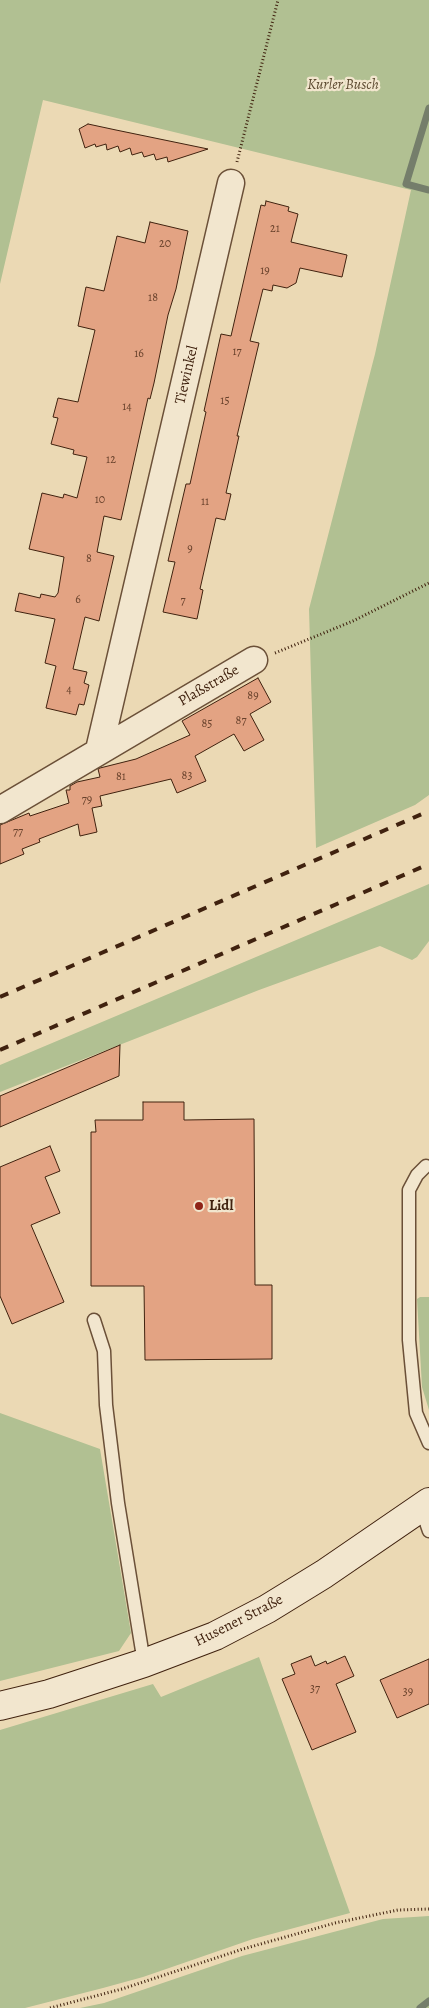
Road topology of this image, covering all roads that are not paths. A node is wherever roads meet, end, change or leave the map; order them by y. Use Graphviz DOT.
graph roads {
  1 [pos="231,184"];
  2 [pos="254,660"];
  3 [pos="99,750"];
  4 [pos="0,810"];
  5 [pos="426,1166"];
  6 [pos="94,1320"];
  7 [pos="429,1443"];
  8 [pos="426,1514"];
  9 [pos="144,1663"];
  10 [pos="0,1706"];
  1 -- 3 [label="street, Tiewinkel"];
  2 -- 3 [label="street, Plaßstraße"];
  3 -- 4 [label="street, Plaßstraße"];
  5 -- 7 [label="lane"];
  6 -- 9 [label="lane"];
  8 -- 9 [label="street, Husener Straße"];
  9 -- 10 [label="street, Husener Straße"];
}
